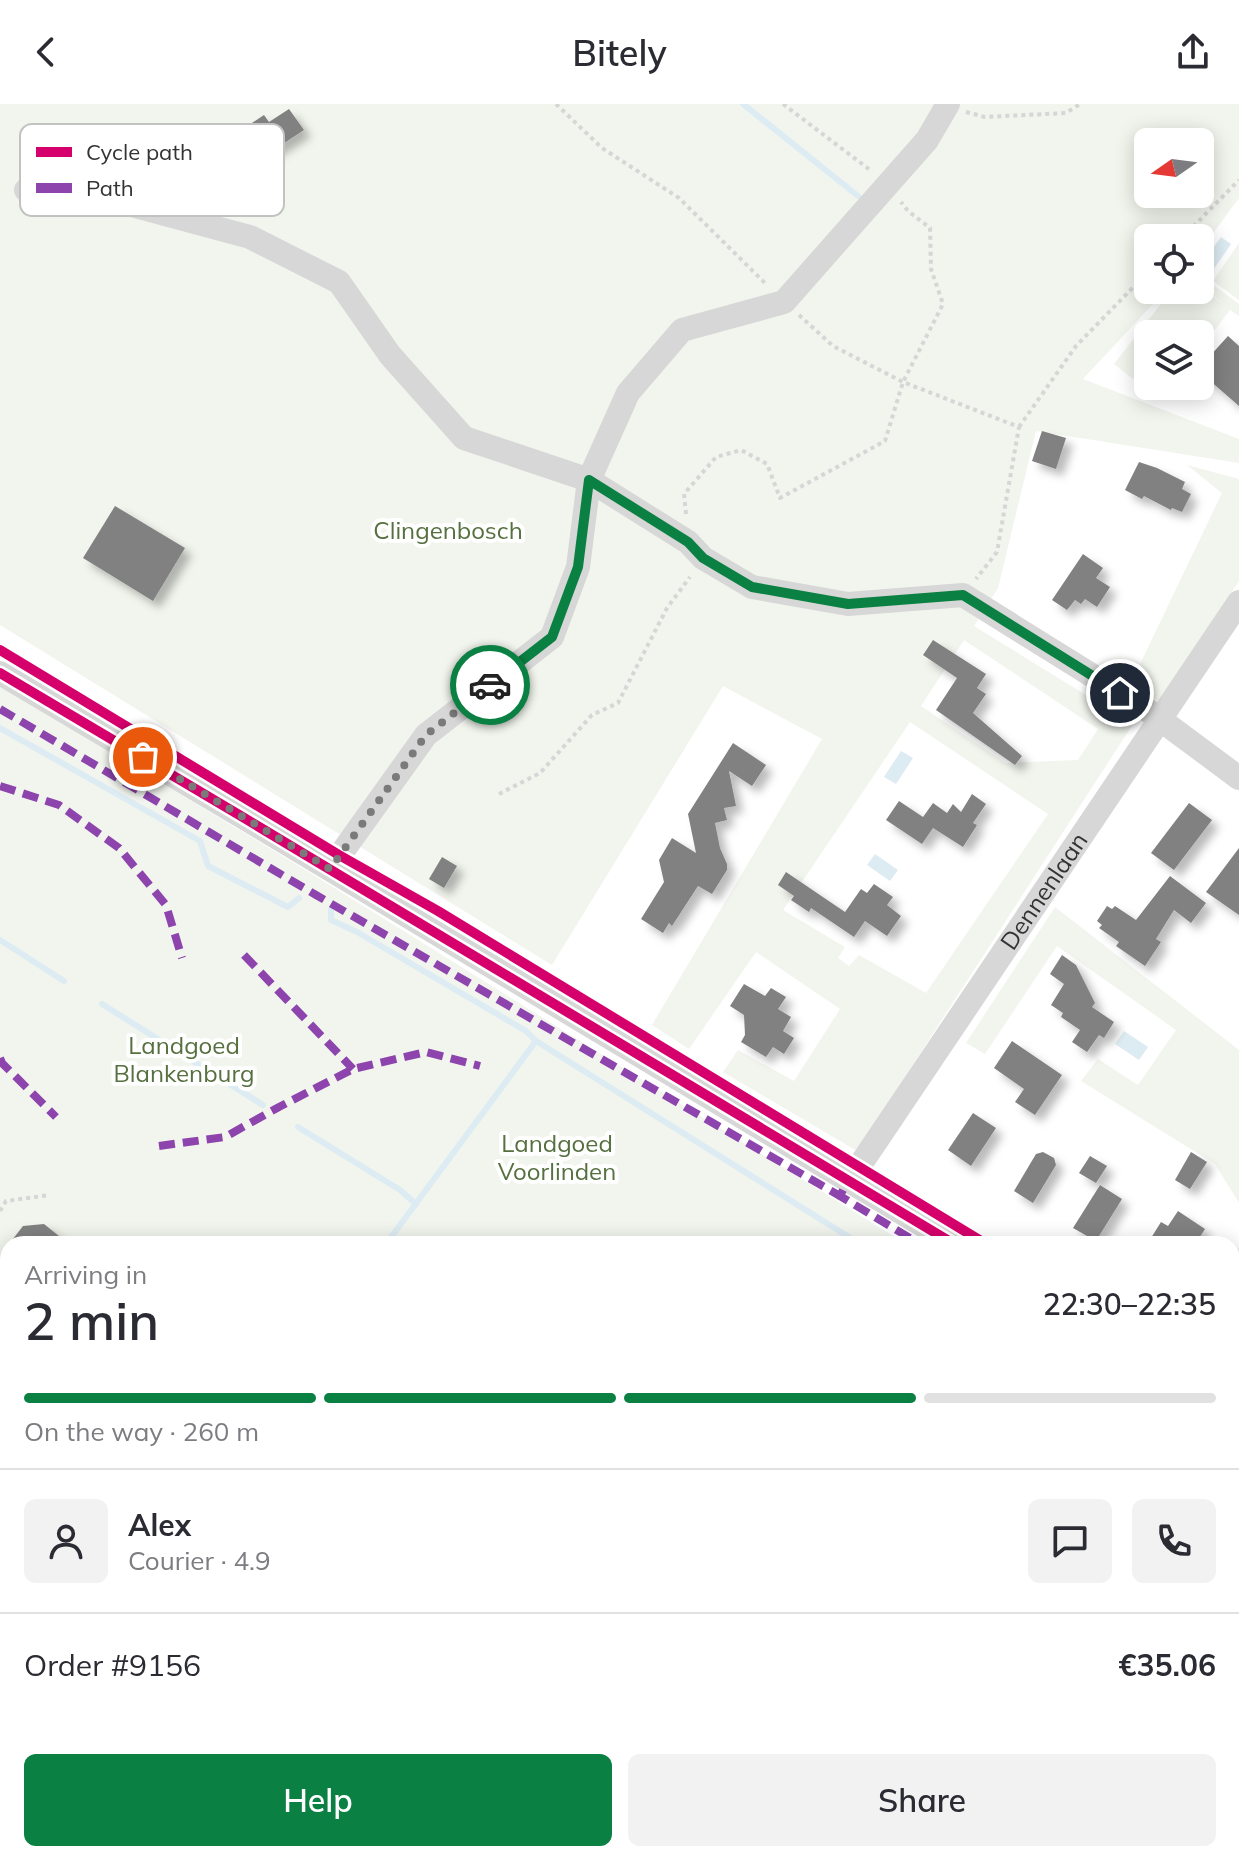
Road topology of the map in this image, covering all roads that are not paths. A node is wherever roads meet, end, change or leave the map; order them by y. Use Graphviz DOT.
graph roads {
  1 [pos="948,106"];
  2 [pos="172,216"];
  3 [pos="589,480"];
  4 [pos="1239,602"];
  5 [pos="0,673"];
  6 [pos="1161,719"];
  7 [pos="1239,778"];
  8 [pos="330,869"];
  9 [pos="850,1180"];
  10 [pos="941,1236"];
  1 -- 3 [label="street"];
  2 -- 3 [label="street"];
  3 -- 6 [label="street"];
  3 -- 8 [label="street"];
  4 -- 6 [label="street, Dennenlaan"];
  5 -- 8 [label="street"];
  6 -- 7 [label="street"];
  6 -- 9 [label="street, Dennenlaan"];
  8 -- 9 [label="street"];
  9 -- 10 [label="street"];
}
